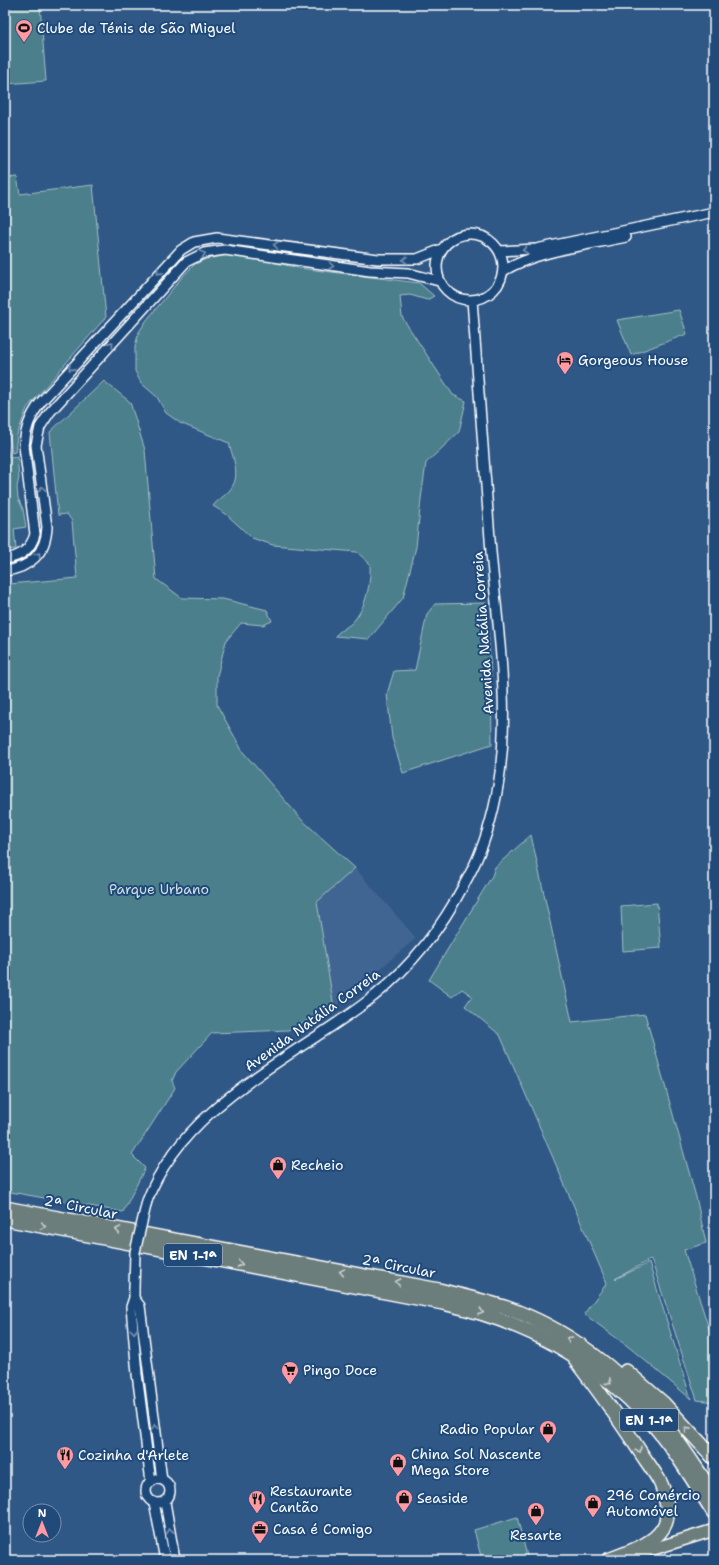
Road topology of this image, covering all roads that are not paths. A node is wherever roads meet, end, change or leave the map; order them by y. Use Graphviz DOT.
graph roads {
  1 [pos="714,212"];
  2 [pos="714,218"];
  3 [pos="442,249"];
  4 [pos="499,251"];
  5 [pos="503,271"];
  6 [pos="439,281"];
  7 [pos="472,300"];
  8 [pos="5,559"];
  9 [pos="5,572"];
  10 [pos="5,1208"];
  11 [pos="5,1219"];
  12 [pos="381,1285"];
  13 [pos="416,1291"];
  14 [pos="134,1293"];
  15 [pos="567,1350"];
  16 [pos="601,1360"];
  17 [pos="714,1458"];
  18 [pos="162,1480"];
  19 [pos="151,1482"];
  20 [pos="714,1495"];
  21 [pos="154,1502"];
  22 [pos="165,1502"];
  23 [pos="713,1511"];
  24 [pos="714,1530"];
  25 [pos="714,1537"];
  26 [pos="165,1560"];
  27 [pos="175,1560"];
  28 [pos="608,1560"];
  29 [pos="618,1560"];
  30 [pos="640,1560"];
  1 -- 4 [label="street, one-way"];
  2 -- 5 [label="street"];
  3 -- 4 [label="street"];
  3 -- 6 [label="street"];
  3 -- 8 [label="street, one-way"];
  4 -- 5 [label="street"];
  5 -- 7 [label="street"];
  6 -- 7 [label="street"];
  9 -- 6 [label="street, one-way"];
  7 -- 14 [label="street, Avenida Natália Correia, bridge"];
  12 -- 10 [label="highway, 2ª Circular / EN 1-1ª, one-way"];
  11 -- 12 [label="highway, 2ª Circular / EN 1-1ª, one-way"];
  12 -- 13 [label="highway, 2ª Circular / EN 1-1ª"];
  13 -- 15 [label="highway, 2ª Circular / EN 1-1ª, one-way"];
  16 -- 13 [label="highway, 2ª Circular / EN 1-1ª, one-way"];
  18 -- 14 [label="street, Avenida Natália Correia, one-way"];
  14 -- 19 [label="street, Avenida Natália Correia, one-way"];
  15 -- 23 [label="highway, 2ª Circular / EN 1-1ª, one-way"];
  15 -- 28 [label="highway, one-way"];
  17 -- 16 [label="highway, one-way"];
  16 -- 20 [label="highway, 2ª Circular / EN 1-1ª"];
  18 -- 19 [label="street"];
  18 -- 22 [label="street"];
  19 -- 21 [label="street"];
  21 -- 22 [label="street"];
  21 -- 26 [label="street"];
  27 -- 22 [label="street, one-way"];
  24 -- 29 [label="main road"];
  25 -- 30 [label="main road"];
}
